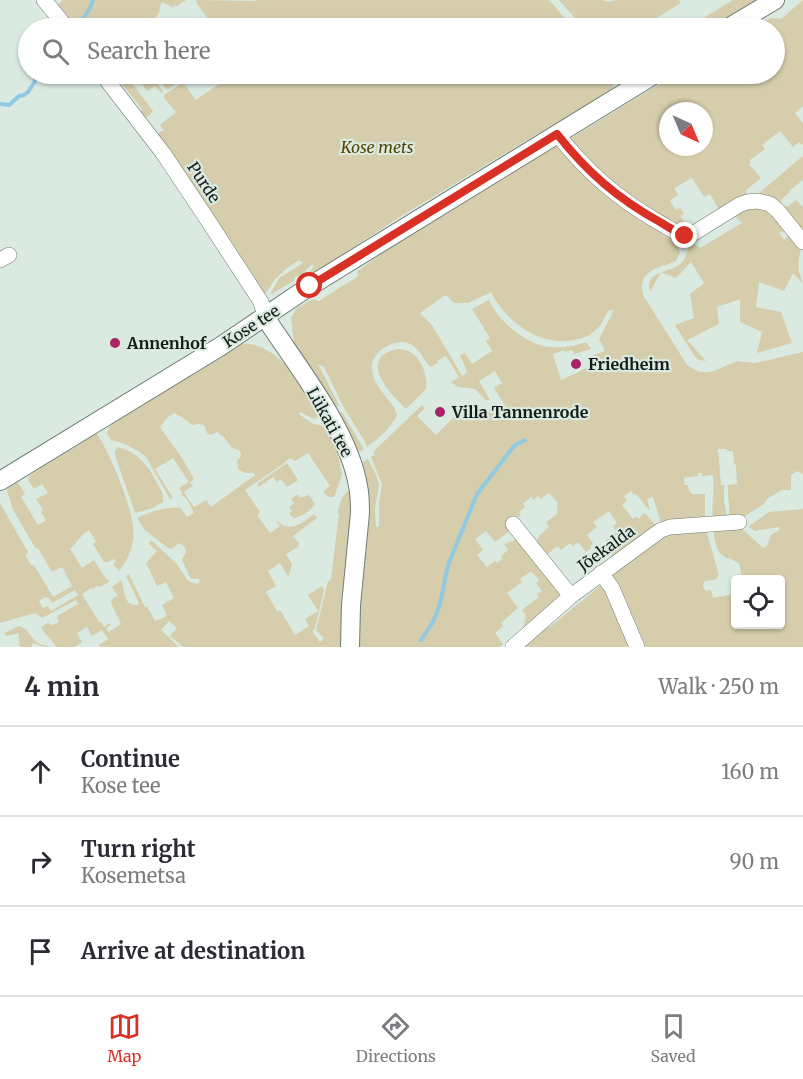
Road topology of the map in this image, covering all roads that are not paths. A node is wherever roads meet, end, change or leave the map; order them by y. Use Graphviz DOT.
graph roads {
  1 [pos="44,0"];
  2 [pos="775,0"];
  3 [pos="59,18"];
  4 [pos="745,18"];
  5 [pos="110,84"];
  6 [pos="639,84"];
  7 [pos="557,134"];
  8 [pos="803,242"];
  9 [pos="265,317"];
  10 [pos="0,481"];
  11 [pos="739,522"];
  12 [pos="513,524"];
  13 [pos="601,573"];
  14 [pos="571,596"];
  15 [pos="350,647"];
  16 [pos="513,647"];
  17 [pos="637,647"];
  1 -- 3 [label="street"];
  2 -- 4 [label="main road"];
  5 -- 9 [label="street, Purde"];
  6 -- 7 [label="main road, Kose tee"];
  7 -- 8 [label="street"];
  7 -- 9 [label="main road, Kose tee"];
  9 -- 10 [label="main road, Kose tee"];
  9 -- 15 [label="main road, Lükati tee"];
  11 -- 13 [label="street, Jõekalda"];
  12 -- 14 [label="street"];
  13 -- 14 [label="street, Jõekalda"];
  13 -- 17 [label="street"];
  14 -- 16 [label="street, Jõekalda"];
}
